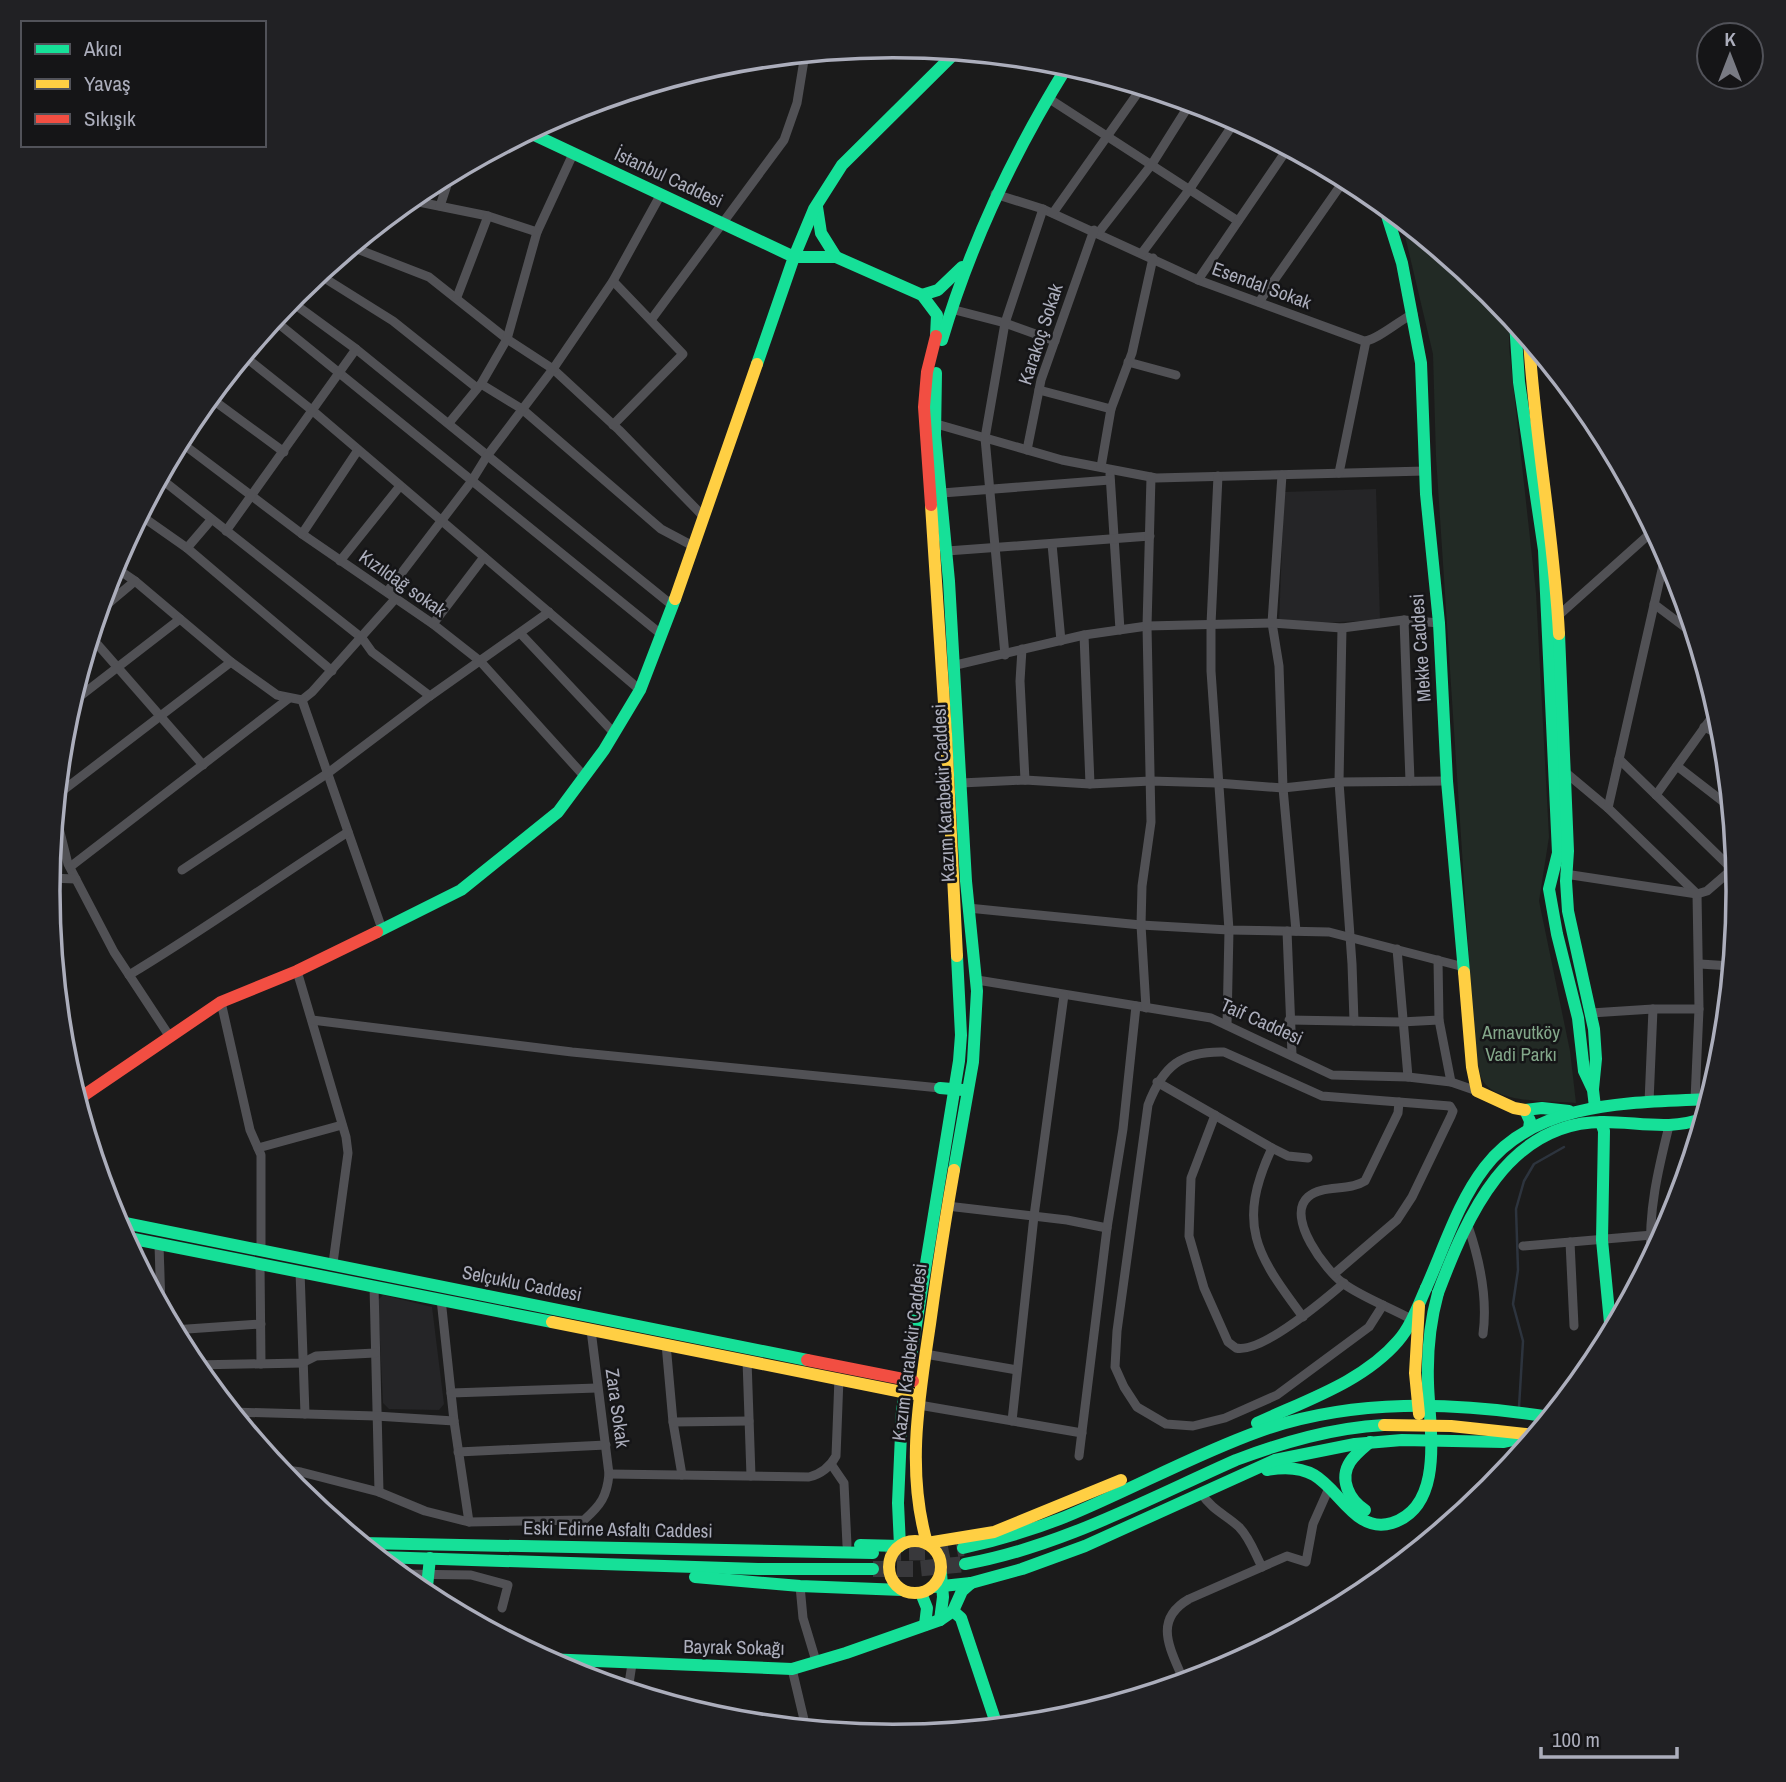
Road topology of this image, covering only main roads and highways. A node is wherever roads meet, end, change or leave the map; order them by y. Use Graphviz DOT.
graph roads {
  1 [pos="948,60"];
  2 [pos="1061,75"];
  3 [pos="540,137"];
  4 [pos="816,206"];
  5 [pos="1389,222"];
  6 [pos="794,257"];
  7 [pos="836,257"];
  8 [pos="967,260"];
  9 [pos="922,295"];
  10 [pos="1516,339"];
  11 [pos="1530,355"];
  12 [pos="1554,615"];
  13 [pos="1558,873"];
  14 [pos="940,1088"];
  15 [pos="1593,1090"];
  16 [pos="1478,1091"];
  17 [pos="85,1094"];
  18 [pos="958,1094"];
  19 [pos="1695,1100"];
  20 [pos="1700,1100"];
  21 [pos="1649,1102"];
  22 [pos="1699,1104"];
  23 [pos="1595,1107"];
  24 [pos="1525,1110"];
  25 [pos="1574,1112"];
  26 [pos="1601,1122"];
  27 [pos="1693,1123"];
  28 [pos="1643,1126"];
  29 [pos="1529,1129"];
  30 [pos="129,1224"];
  31 [pos="137,1240"];
  32 [pos="1432,1291"];
  33 [pos="441,1293"];
  34 [pos="1419,1306"];
  35 [pos="1609,1317"];
  36 [pos="644,1333"];
  37 [pos="906,1385"];
  38 [pos="920,1394"];
  39 [pos="1540,1415"];
  40 [pos="1524,1434"];
  41 [pos="1520,1438"];
  42 [pos="1370,1443"];
  43 [pos="1226,1444"];
  44 [pos="1187,1461"];
  45 [pos="1247,1473"];
  46 [pos="376,1543"];
  47 [pos="927,1543"];
  48 [pos="900,1546"];
  49 [pos="627,1548"];
  50 [pos="963,1548"];
  51 [pos="873,1553"];
  52 [pos="394,1558"];
  53 [pos="430,1558"];
  54 [pos="603,1564"];
  55 [pos="965,1564"];
  56 [pos="873,1569"];
  57 [pos="427,1582"];
  58 [pos="971,1583"];
  59 [pos="932,1589"];
  60 [pos="902,1590"];
  61 [pos="953,1611"];
  62 [pos="940,1620"];
  63 [pos="925,1625"];
  64 [pos="573,1661"];
  65 [pos="994,1718"];
  1 -- 4 [label="main road"];
  2 -- 8 [label="main road, Kazım Karabekir Caddesi"];
  3 -- 6 [label="main road, İstanbul Caddesi"];
  4 -- 6 [label="main road"];
  4 -- 7 [label="main road"];
  5 -- 16 [label="main road, Mekke Caddesi"];
  6 -- 7 [label="main road"];
  6 -- 17 [label="main road"];
  7 -- 9 [label="main road"];
  8 -- 9 [label="main road"];
  8 -- 18 [label="main road, Kazım Karabekir Caddesi"];
  9 -- 18 [label="main road, Kazım Karabekir Caddesi"];
  10 -- 12 [label="main road"];
  11 -- 12 [label="main road"];
  12 -- 13 [label="main road"];
  12 -- 13 [label="main road"];
  13 -- 15 [label="main road"];
  13 -- 15 [label="main road"];
  14 -- 18 [label="main road"];
  15 -- 23 [label="main road"];
  16 -- 24 [label="main road, Taif Caddesi"];
  18 -- 37 [label="main road, Kazım Karabekir Caddesi"];
  18 -- 38 [label="main road, Kazım Karabekir Caddesi"];
  19 -- 20 [label="main road"];
  19 -- 21 [label="main road"];
  19 -- 22 [label="main road"];
  21 -- 23 [label="main road"];
  21 -- 28 [label="main road"];
  23 -- 25 [label="main road"];
  23 -- 26 [label="main road"];
  24 -- 25 [label="main road"];
  24 -- 29 [label="main road"];
  25 -- 29 [label="main road"];
  26 -- 28 [label="main road"];
  26 -- 32 [label="main road"];
  26 -- 35 [label="main road"];
  27 -- 28 [label="main road"];
  29 -- 32 [label="main road"];
  30 -- 33 [label="main road, Selçuklu Caddesi"];
  31 -- 33 [label="main road, Selçuklu Caddesi"];
  32 -- 34 [label="main road"];
  32 -- 45 [label="main road"];
  33 -- 36 [label="main road, Selçuklu Caddesi"];
  33 -- 36 [label="main road, Selçuklu Caddesi"];
  34 -- 42 [label="main road"];
  34 -- 43 [label="main road"];
  36 -- 37 [label="main road, Selçuklu Caddesi"];
  36 -- 37 [label="main road, Selçuklu Caddesi"];
  37 -- 38 [label="main road, Selçuklu Caddesi"];
  37 -- 48 [label="main road, Kazım Karabekir Caddesi"];
  38 -- 47 [label="main road, Kazım Karabekir Caddesi"];
  39 -- 43 [label="main road"];
  40 -- 55 [label="main road"];
  41 -- 42 [label="main road"];
  42 -- 45 [label="main road"];
  43 -- 44 [label="main road"];
  44 -- 47 [label="main road"];
  44 -- 50 [label="main road"];
  45 -- 58 [label="main road"];
  46 -- 49 [label="main road, Eski Edirne Asfaltı Caddesi"];
  47 -- 48 [label="main road"];
  47 -- 59 [label="main road"];
  48 -- 49 [label="main road"];
  48 -- 60 [label="main road"];
  49 -- 51 [label="main road, Eski Edirne Asfaltı Caddesi"];
  52 -- 53 [label="main road, Eski Edirne Asfaltı Caddesi"];
  53 -- 54 [label="main road, Eski Edirne Asfaltı Caddesi"];
  53 -- 57 [label="main road"];
  54 -- 56 [label="main road, Eski Edirne Asfaltı Caddesi"];
  54 -- 60 [label="main road"];
  58 -- 59 [label="main road"];
  58 -- 61 [label="main road"];
  59 -- 60 [label="main road"];
  59 -- 62 [label="main road"];
  59 -- 63 [label="main road"];
  61 -- 62 [label="main road, Bayrak Sokağı"];
  61 -- 65 [label="main road"];
  62 -- 63 [label="main road, Bayrak Sokağı"];
  63 -- 64 [label="main road, Bayrak Sokağı"];
}
